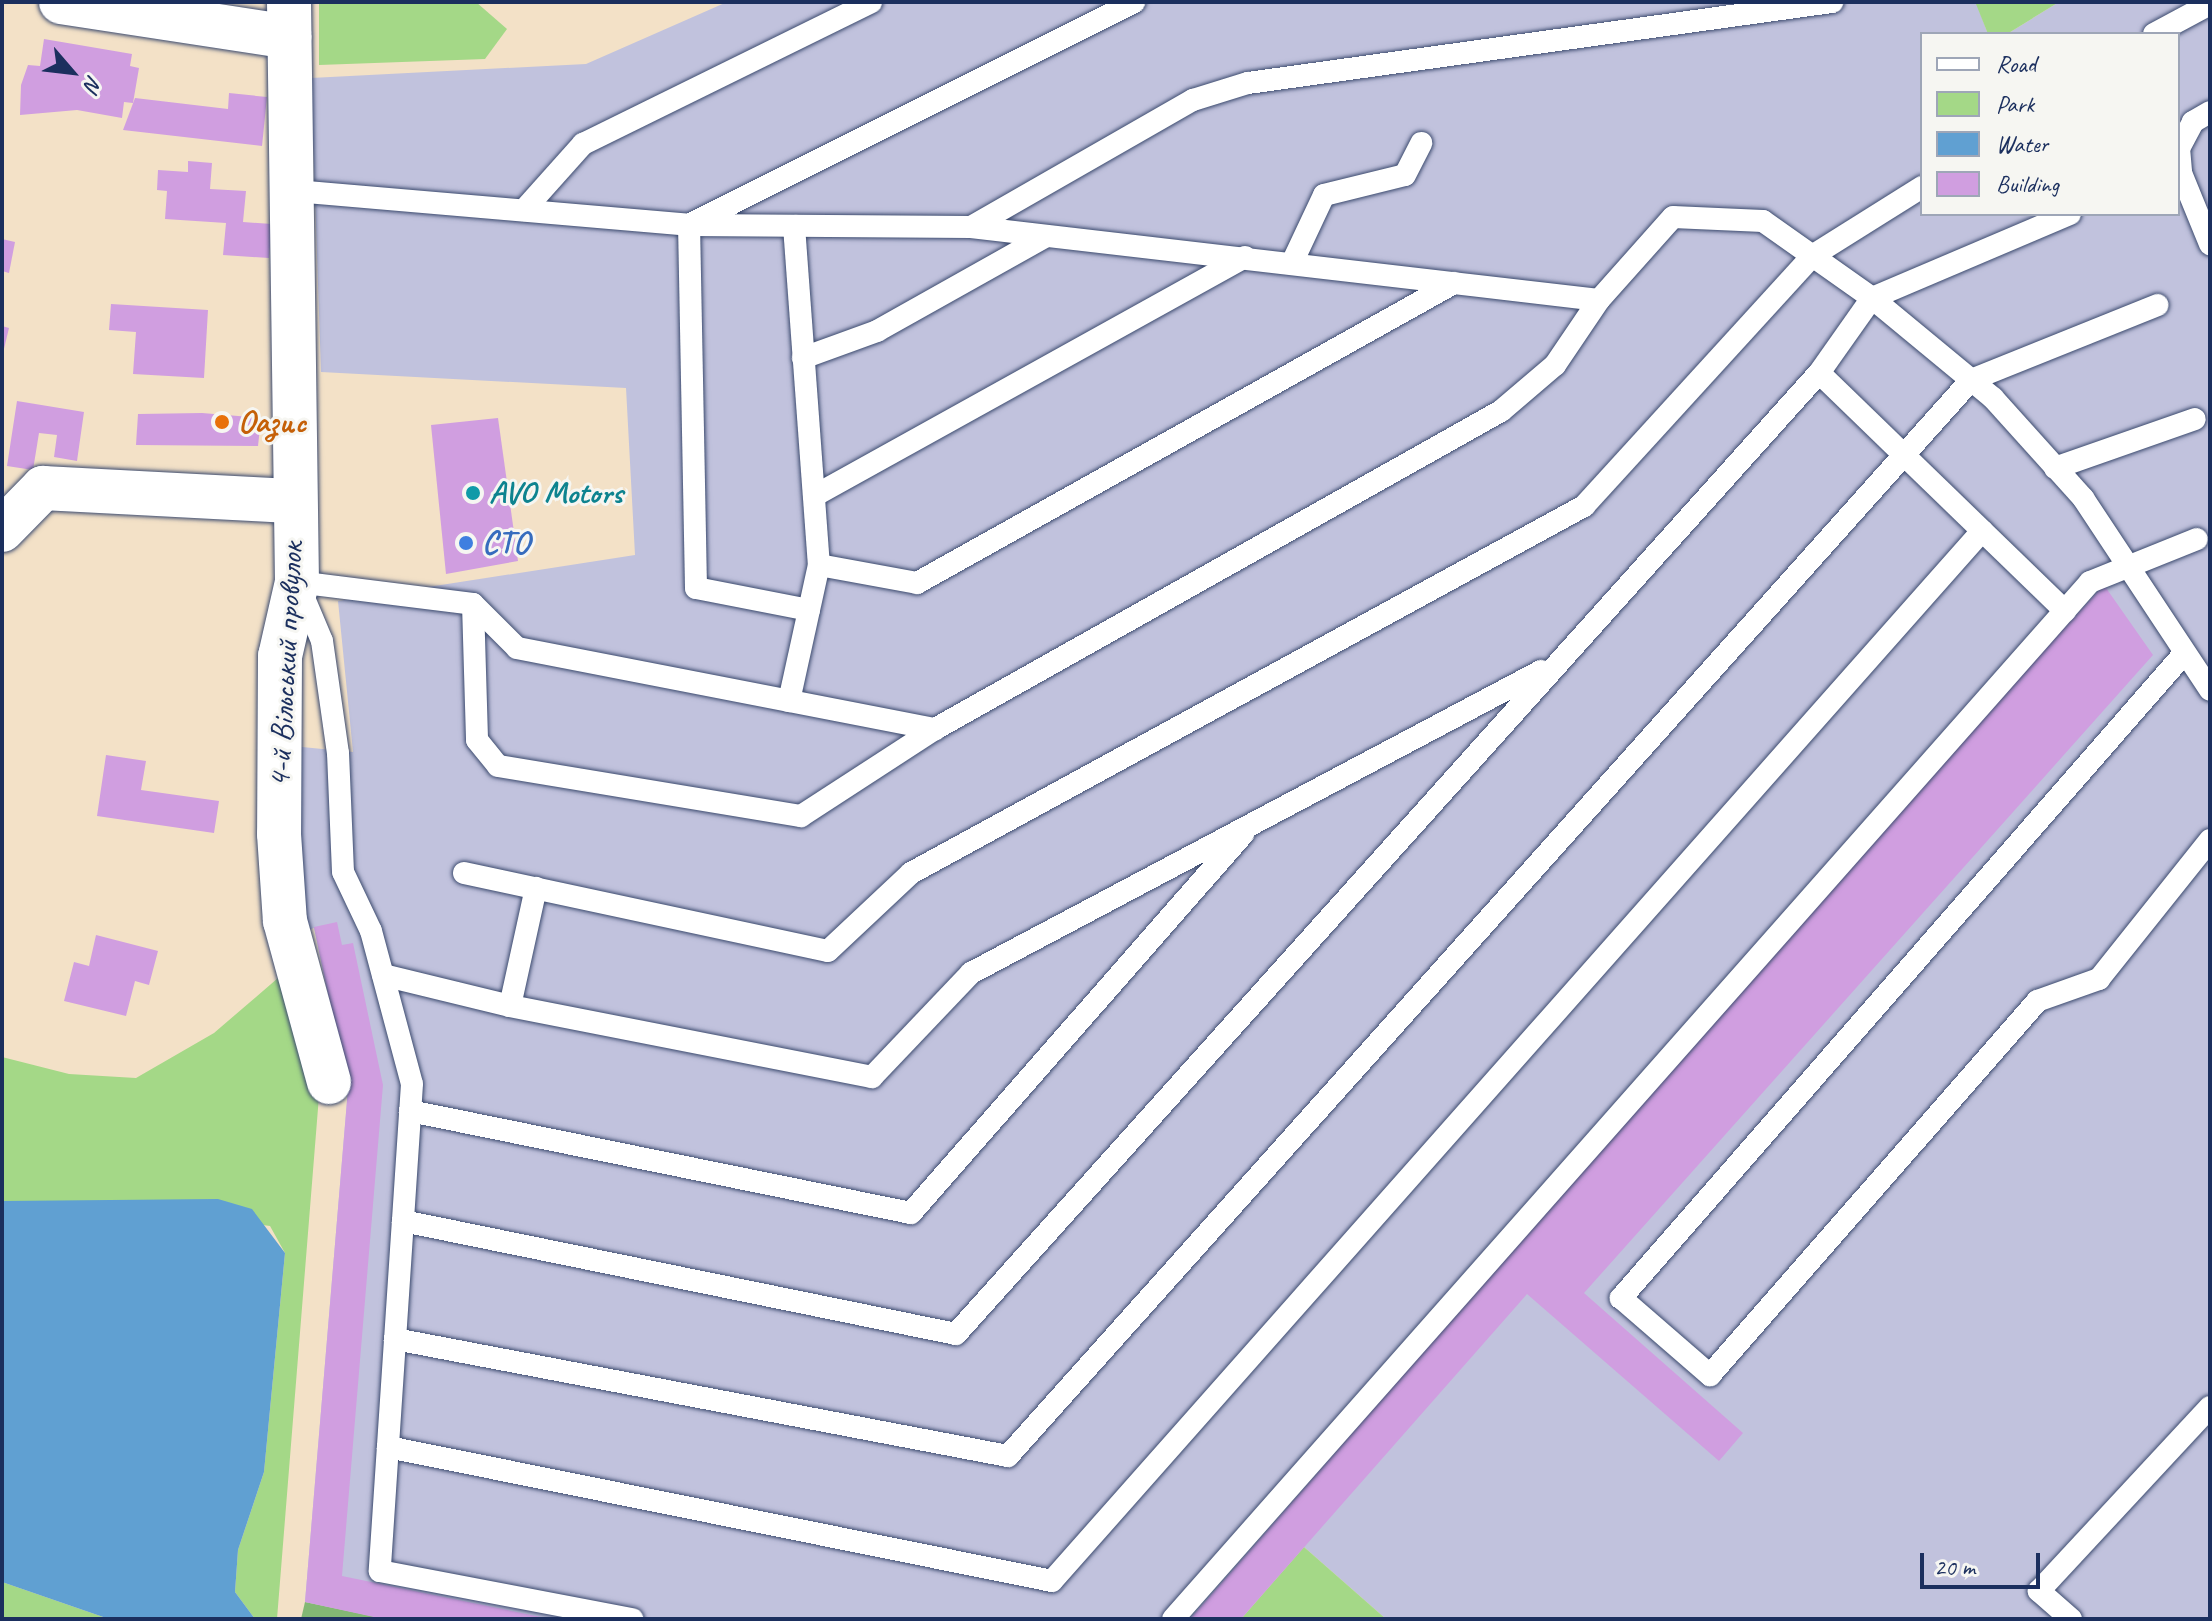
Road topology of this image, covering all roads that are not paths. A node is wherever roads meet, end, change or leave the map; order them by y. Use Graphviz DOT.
graph roads {
  1 [pos="61,2"];
  2 [pos="871,2"];
  3 [pos="1134,2"];
  4 [pos="1832,2"];
  5 [pos="2210,4"];
  6 [pos="289,19"];
  7 [pos="2158,32"];
  8 [pos="2210,112"];
  9 [pos="1421,143"];
  10 [pos="2180,146"];
  11 [pos="2180,160"];
  12 [pos="1920,188"];
  13 [pos="295,191"];
  14 [pos="524,210"];
  15 [pos="2065,216"];
  16 [pos="689,225"];
  17 [pos="794,226"];
  18 [pos="971,227"];
  19 [pos="1046,236"];
  20 [pos="2210,244"];
  21 [pos="1812,256"];
  22 [pos="1245,257"];
  23 [pos="1292,263"];
  24 [pos="1454,283"];
  25 [pos="1872,298"];
  26 [pos="1599,300"];
  27 [pos="2158,305"];
  28 [pos="803,358"];
  29 [pos="1819,373"];
  30 [pos="1971,380"];
  31 [pos="2195,419"];
  32 [pos="1901,452"];
  33 [pos="2055,468"];
  34 [pos="814,496"];
  35 [pos="291,501"];
  36 [pos="2,530"];
  37 [pos="1982,531"];
  38 [pos="2197,539"];
  39 [pos="2124,564"];
  40 [pos="819,565"];
  41 [pos="297,582"];
  42 [pos="473,604"];
  43 [pos="809,610"];
  44 [pos="2065,611"];
  45 [pos="2182,656"];
  46 [pos="1556,663"];
  47 [pos="2210,690"];
  48 [pos="789,701"];
  49 [pos="935,729"];
  50 [pos="1251,824"];
  51 [pos="2210,840"];
  52 [pos="464,873"];
  53 [pos="536,888"];
  54 [pos="383,975"];
  55 [pos="510,1006"];
  56 [pos="329,1082"];
  57 [pos="410,1111"];
  58 [pos="403,1221"];
  59 [pos="395,1339"];
  60 [pos="2210,1407"];
  61 [pos="388,1447"];
  62 [pos="632,1619"];
  63 [pos="1173,1619"];
  64 [pos="2071,1619"];
  1 -- 6 [label="street"];
  2 -- 14 [label="lane"];
  3 -- 16 [label="lane"];
  4 -- 18 [label="lane"];
  5 -- 7 [label="lane"];
  6 -- 13 [label="street, 4-й Вільський провулок"];
  8 -- 10 [label="lane"];
  9 -- 23 [label="lane"];
  11 -- 20 [label="lane"];
  12 -- 21 [label="lane"];
  13 -- 14 [label="lane"];
  13 -- 35 [label="street, 4-й Вільський провулок"];
  14 -- 16 [label="lane"];
  15 -- 25 [label="lane"];
  16 -- 17 [label="lane"];
  16 -- 43 [label="lane"];
  17 -- 18 [label="lane"];
  17 -- 28 [label="lane"];
  18 -- 19 [label="lane"];
  19 -- 22 [label="lane"];
  19 -- 28 [label="lane"];
  21 -- 25 [label="lane"];
  21 -- 26 [label="lane"];
  21 -- 53 [label="lane"];
  22 -- 23 [label="lane"];
  22 -- 34 [label="lane"];
  23 -- 24 [label="lane"];
  24 -- 26 [label="lane"];
  24 -- 40 [label="lane"];
  25 -- 29 [label="lane"];
  25 -- 30 [label="lane"];
  26 -- 49 [label="lane"];
  27 -- 30 [label="lane"];
  28 -- 34 [label="lane"];
  29 -- 32 [label="lane"];
  29 -- 46 [label="lane"];
  30 -- 32 [label="lane"];
  30 -- 33 [label="lane"];
  31 -- 33 [label="lane"];
  32 -- 37 [label="lane"];
  32 -- 59 [label="lane"];
  33 -- 39 [label="lane"];
  34 -- 40 [label="lane"];
  35 -- 36 [label="street"];
  35 -- 41 [label="street, 4-й Вільський провулок"];
  37 -- 44 [label="lane"];
  37 -- 61 [label="lane"];
  38 -- 39 [label="lane"];
  39 -- 44 [label="lane"];
  39 -- 45 [label="lane"];
  40 -- 43 [label="lane"];
  41 -- 42 [label="lane"];
  41 -- 54 [label="lane"];
  41 -- 56 [label="street, 4-й Вільський провулок"];
  42 -- 48 [label="lane"];
  42 -- 49 [label="lane"];
  43 -- 48 [label="lane"];
  44 -- 63 [label="lane"];
  45 -- 47 [label="lane"];
  45 -- 51 [label="lane"];
  46 -- 50 [label="lane"];
  46 -- 58 [label="lane"];
  48 -- 49 [label="lane"];
  50 -- 55 [label="lane"];
  50 -- 57 [label="lane"];
  52 -- 53 [label="lane"];
  53 -- 55 [label="lane"];
  54 -- 55 [label="lane"];
  54 -- 57 [label="lane"];
  57 -- 58 [label="lane"];
  58 -- 59 [label="lane"];
  59 -- 61 [label="lane"];
  60 -- 64 [label="lane"];
  61 -- 62 [label="lane"];
}
